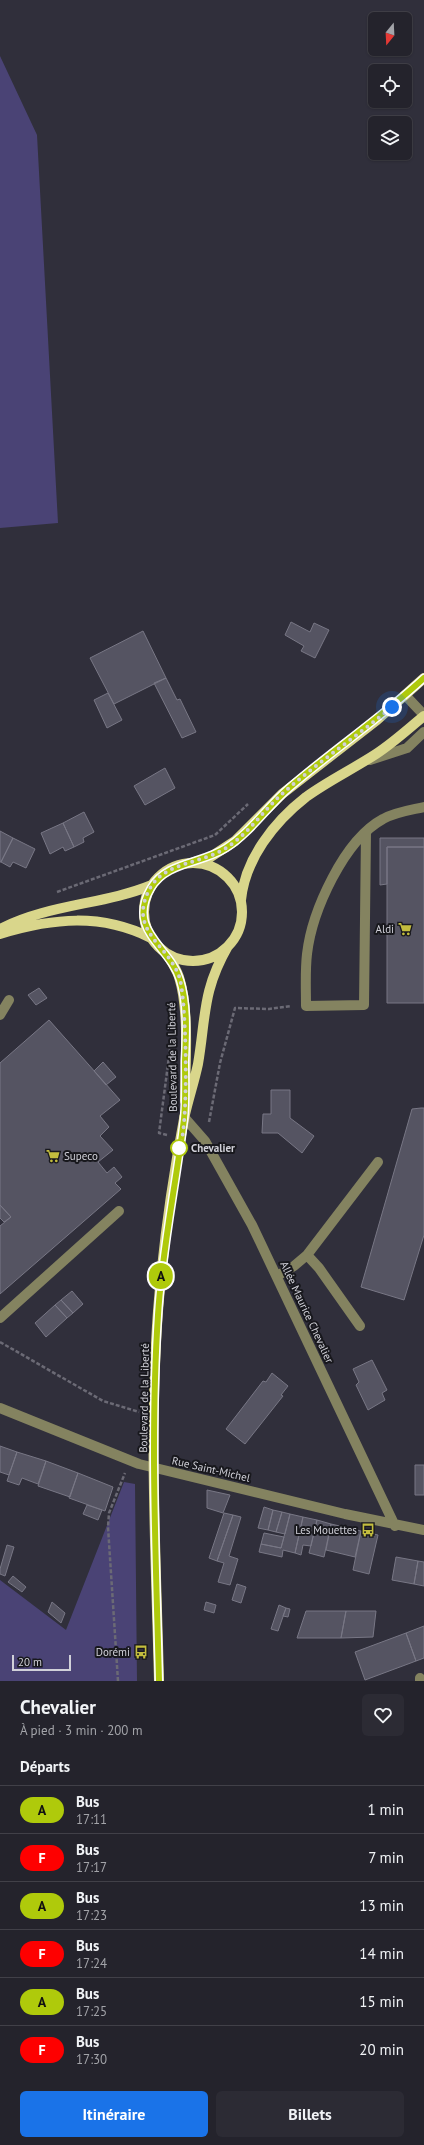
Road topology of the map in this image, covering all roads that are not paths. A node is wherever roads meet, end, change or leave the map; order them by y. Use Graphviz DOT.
graph roads {
  1 [pos="424,678"];
  2 [pos="405,695"];
  3 [pos="424,716"];
  4 [pos="424,732"];
  5 [pos="360,764"];
  6 [pos="424,807"];
  7 [pos="366,832"];
  8 [pos="186,864"];
  9 [pos="152,885"];
  10 [pos="241,906"];
  11 [pos="0,929"];
  12 [pos="0,934"];
  13 [pos="152,938"];
  14 [pos="228,946"];
  15 [pos="165,952"];
  16 [pos="9,1000"];
  17 [pos="0,1015"];
  18 [pos="184,1117"];
  19 [pos="378,1162"];
  20 [pos="119,1210"];
  21 [pos="307,1255"];
  22 [pos="277,1276"];
  23 [pos="0,1318"];
  24 [pos="360,1326"];
  25 [pos="0,1408"];
  26 [pos="395,1526"];
  27 [pos="424,1530"];
  28 [pos="159,1681"];
  1 -- 2 [label="main road"];
  2 -- 3 [label="street"];
  2 -- 8 [label="main road"];
  3 -- 5 [label="main road"];
  4 -- 5 [label="street"];
  5 -- 10 [label="main road"];
  6 -- 7 [label="street"];
  7 -- 7 [label="street"];
  8 -- 9 [label="main road"];
  8 -- 10 [label="main road"];
  9 -- 11 [label="main road"];
  9 -- 13 [label="main road"];
  10 -- 14 [label="main road"];
  12 -- 13 [label="main road"];
  13 -- 15 [label="main road"];
  14 -- 15 [label="main road"];
  14 -- 18 [label="main road, Boulevard de la Liberté"];
  15 -- 18 [label="main road, Boulevard de la Liberté"];
  16 -- 17 [label="street"];
  18 -- 22 [label="street, Allée Maurice Chevalier"];
  18 -- 28 [label="main road, Boulevard de la Liberté"];
  19 -- 21 [label="street"];
  20 -- 23 [label="street"];
  21 -- 22 [label="street"];
  21 -- 24 [label="street"];
  22 -- 26 [label="street, Allée Maurice Chevalier"];
  25 -- 26 [label="street, Rue Saint-Michel"];
  26 -- 27 [label="street, Rue Saint-Michel"];
}
